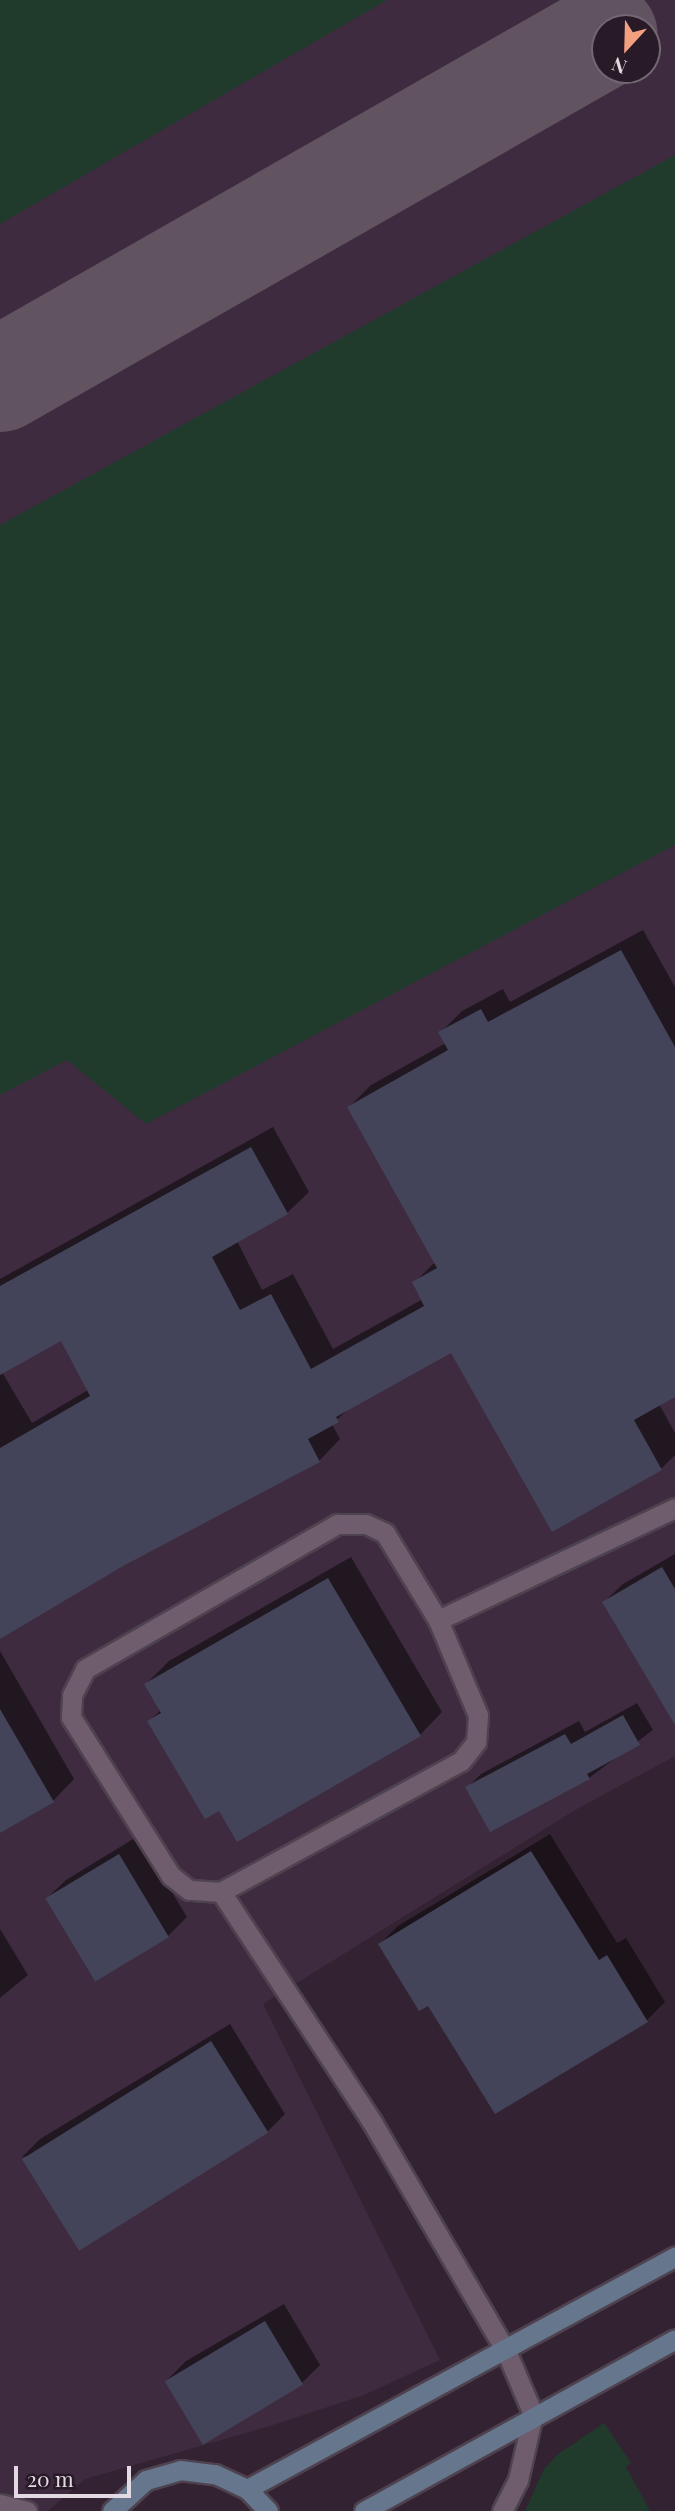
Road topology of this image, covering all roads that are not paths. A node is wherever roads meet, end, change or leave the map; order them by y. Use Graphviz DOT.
graph roads {
  1 [pos="675,1508"];
  2 [pos="438,1620"];
  3 [pos="220,1892"];
  4 [pos="675,2257"];
  5 [pos="675,2339"];
  6 [pos="506,2351"];
  7 [pos="533,2414"];
  8 [pos="247,2489"];
  9 [pos="0,2504"];
  10 [pos="27,2511"];
  11 [pos="112,2511"];
  12 [pos="268,2511"];
  13 [pos="364,2511"];
  14 [pos="502,2511"];
  1 -- 2 [label="lane"];
  2 -- 3 [label="lane"];
  2 -- 3 [label="lane"];
  3 -- 6 [label="lane"];
  4 -- 6 [label="main road"];
  5 -- 7 [label="main road"];
  6 -- 7 [label="lane"];
  6 -- 8 [label="main road"];
  7 -- 13 [label="main road"];
  7 -- 14 [label="lane"];
  8 -- 11 [label="main road"];
  8 -- 12 [label="main road"];
  9 -- 10 [label="lane"];
}
